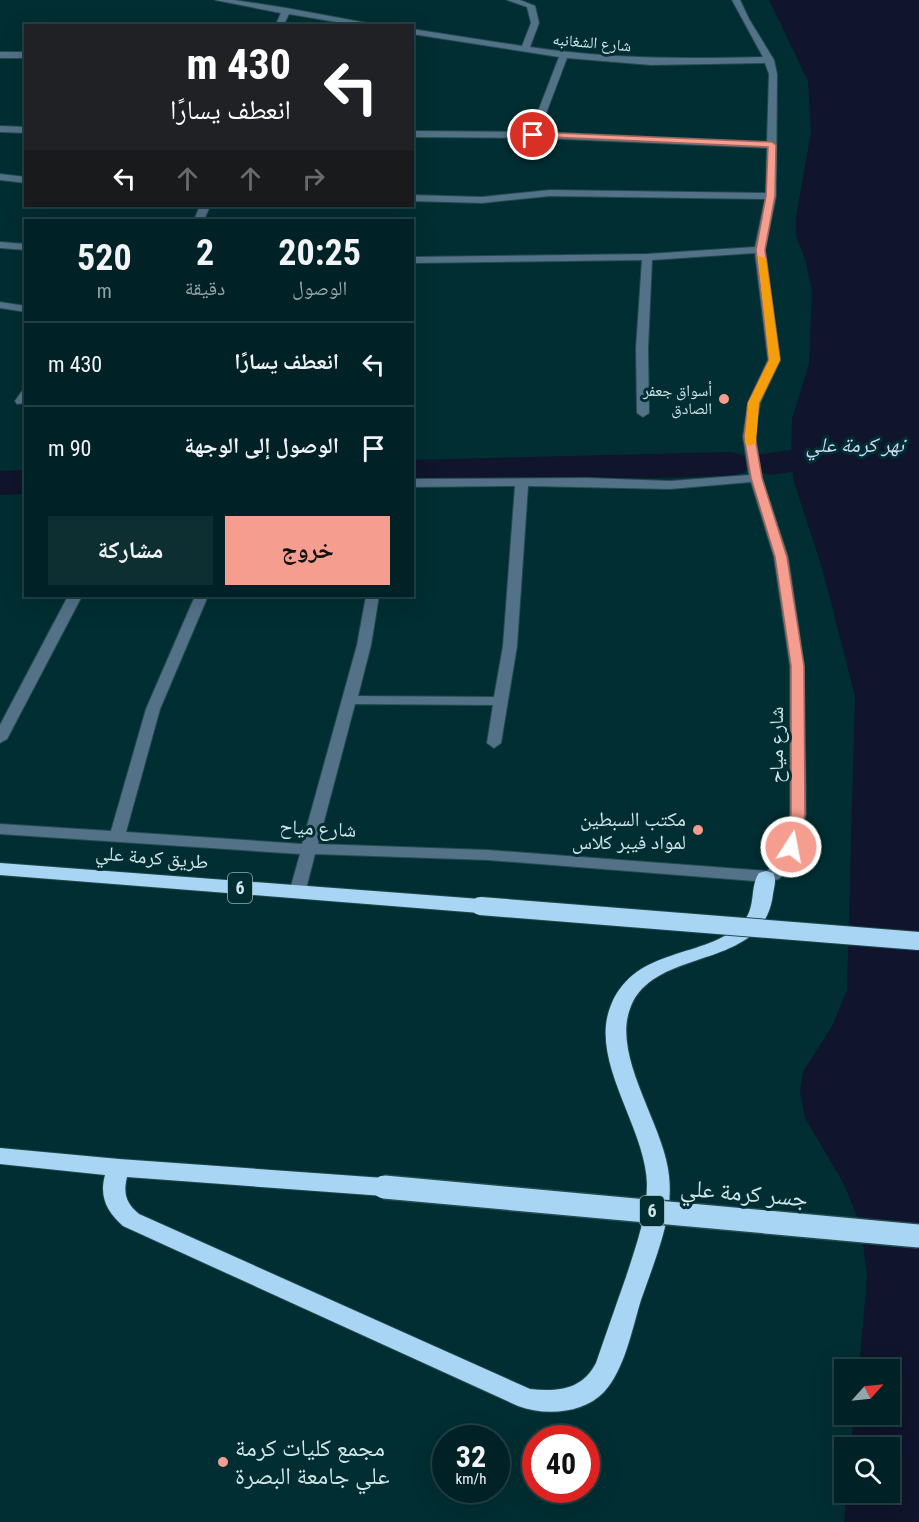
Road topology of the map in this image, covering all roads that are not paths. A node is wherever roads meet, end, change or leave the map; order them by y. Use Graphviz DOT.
graph roads {
  1 [pos="219,0"];
  2 [pos="511,0"];
  3 [pos="736,0"];
  4 [pos="286,10"];
  5 [pos="280,24"];
  6 [pos="367,24"];
  7 [pos="414,31"];
  8 [pos="525,49"];
  9 [pos="0,55"];
  10 [pos="24,55"];
  11 [pos="564,55"];
  12 [pos="770,60"];
  13 [pos="0,122"];
  14 [pos="24,123"];
  15 [pos="0,129"];
  16 [pos="24,130"];
  17 [pos="414,134"];
  18 [pos="532,139"];
  19 [pos="414,141"];
  20 [pos="772,147"];
  21 [pos="0,177"];
  22 [pos="24,180"];
  23 [pos="771,196"];
  24 [pos="414,198"];
  25 [pos="0,245"];
  26 [pos="24,247"];
  27 [pos="760,250"];
  28 [pos="647,257"];
  29 [pos="414,260"];
  30 [pos="0,305"];
  31 [pos="24,309"];
  32 [pos="643,413"];
  33 [pos="756,478"];
  34 [pos="414,483"];
  35 [pos="522,483"];
  36 [pos="74,597"];
  37 [pos="201,597"];
  38 [pos="372,597"];
  39 [pos="349,700"];
  40 [pos="501,701"];
  41 [pos="0,739"];
  42 [pos="494,743"];
  43 [pos="0,829"];
  44 [pos="117,838"];
  45 [pos="309,849"];
  46 [pos="0,869"];
  47 [pos="766,876"];
  48 [pos="297,892"];
  49 [pos="919,941"];
  50 [pos="0,1156"];
  51 [pos="119,1168"];
  52 [pos="919,1236"];
  1 -- 4 [label="street"];
  2 -- 8 [label="street"];
  3 -- 12 [label="street, شارع مياح"];
  4 -- 5 [label="street"];
  4 -- 6 [label="street"];
  7 -- 8 [label="street, شارع الشغانبه"];
  8 -- 11 [label="street, شارع الشغانبه"];
  9 -- 10 [label="street"];
  11 -- 12 [label="street, شارع الشغانبه"];
  11 -- 18 [label="street"];
  12 -- 20 [label="street, شارع مياح"];
  13 -- 14 [label="street"];
  15 -- 16 [label="street"];
  17 -- 18 [label="street"];
  18 -- 19 [label="street"];
  18 -- 20 [label="street"];
  20 -- 23 [label="street, شارع مياح"];
  21 -- 22 [label="street"];
  23 -- 24 [label="street"];
  23 -- 27 [label="street, شارع مياح"];
  25 -- 26 [label="street"];
  27 -- 28 [label="street"];
  27 -- 33 [label="street, شارع مياح"];
  28 -- 29 [label="street"];
  28 -- 32 [label="street"];
  30 -- 31 [label="street"];
  33 -- 35 [label="street"];
  33 -- 47 [label="street, شارع مياح"];
  34 -- 35 [label="street"];
  35 -- 40 [label="street"];
  36 -- 41 [label="street"];
  37 -- 44 [label="street"];
  38 -- 39 [label="street"];
  39 -- 40 [label="street"];
  39 -- 45 [label="street"];
  40 -- 42 [label="street"];
  43 -- 44 [label="street, شارع مياح"];
  44 -- 45 [label="street, شارع مياح"];
  45 -- 47 [label="street, شارع مياح"];
  45 -- 48 [label="street"];
  46 -- 48 [label="highway, طريق كرمة علي / 6"];
  47 -- 51 [label="highway"];
  48 -- 49 [label="highway, طريق كرمة علي / 6, bridge"];
  50 -- 51 [label="highway, 6"];
  51 -- 52 [label="highway, جسر كرمة علي / 6, bridge"];
}
